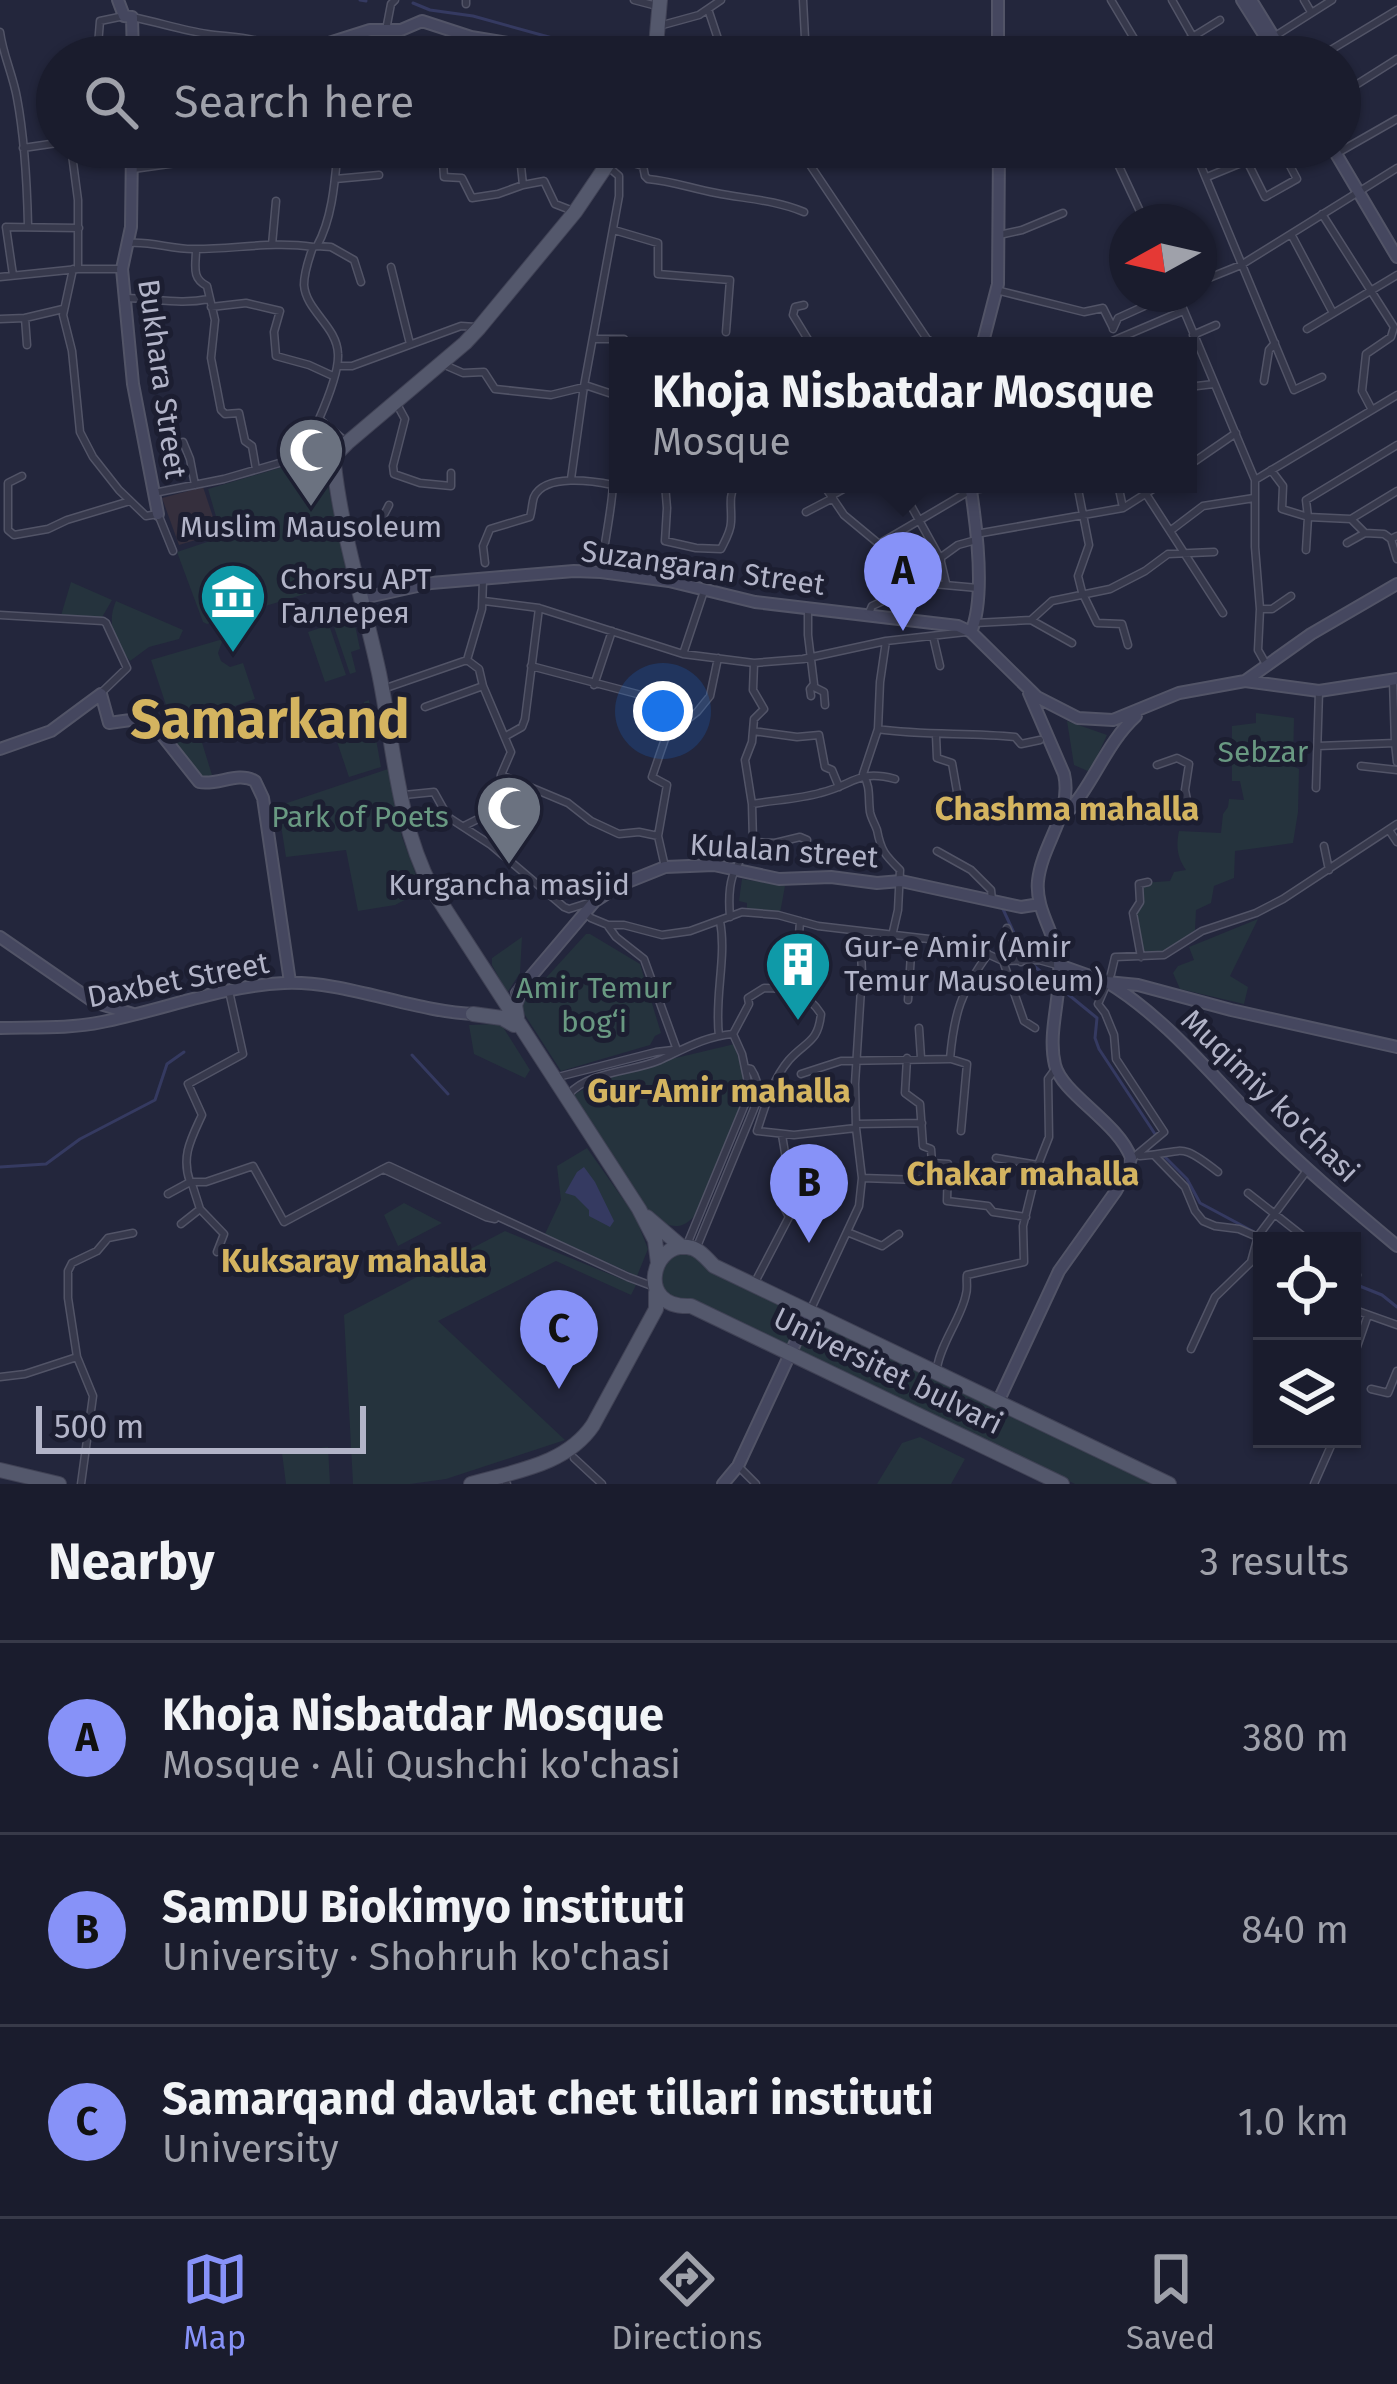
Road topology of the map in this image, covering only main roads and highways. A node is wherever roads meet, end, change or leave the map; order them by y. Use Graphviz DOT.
graph roads {
  1 [pos="118,0"];
  2 [pos="998,0"];
  3 [pos="1246,0"];
  4 [pos="655,2"];
  5 [pos="130,36"];
  6 [pos="358,36"];
  7 [pos="468,36"];
  8 [pos="653,36"];
  9 [pos="656,36"];
  10 [pos="998,36"];
  11 [pos="1269,36"];
  12 [pos="133,168"];
  13 [pos="610,168"];
  14 [pos="611,168"];
  15 [pos="999,168"];
  16 [pos="1348,168"];
  17 [pos="1361,191"];
  18 [pos="1397,244"];
  19 [pos="1397,257"];
  20 [pos="984,337"];
  21 [pos="334,464"];
  22 [pos="971,493"];
  23 [pos="158,514"];
  24 [pos="1397,584"];
  25 [pos="363,598"];
  26 [pos="973,627"];
  27 [pos="1395,679"];
  28 [pos="1245,681"];
  29 [pos="1023,686"];
  30 [pos="1052,705"];
  31 [pos="1146,707"];
  32 [pos="1039,720"];
  33 [pos="1108,720"];
  34 [pos="1114,744"];
  35 [pos="0,749"];
  36 [pos="1071,801"];
  37 [pos="1040,904"];
  38 [pos="0,937"];
  39 [pos="1059,965"];
  40 [pos="290,982"];
  41 [pos="1108,982"];
  42 [pos="520,989"];
  43 [pos="501,999"];
  44 [pos="473,1014"];
  45 [pos="136,1015"];
  46 [pos="0,1028"];
  47 [pos="520,1028"];
  48 [pos="1397,1047"];
  49 [pos="639,1209"];
  50 [pos="1397,1246"];
  51 [pos="688,1248"];
  52 [pos="657,1265"];
  53 [pos="656,1287"];
  54 [pos="671,1305"];
  55 [pos="691,1306"];
  56 [pos="810,1311"];
  57 [pos="661,1319"];
  58 [pos="790,1353"];
  59 [pos="998,1402"];
  60 [pos="0,1474"];
  61 [pos="1056,1483"];
  62 [pos="28,1484"];
  63 [pos="59,1484"];
  64 [pos="471,1484"];
  65 [pos="506,1484"];
  66 [pos="723,1484"];
  67 [pos="1169,1484"];
  1 -- 5 [label="main road"];
  2 -- 10 [label="main road"];
  3 -- 11 [label="main road"];
  4 -- 8 [label="main road"];
  4 -- 9 [label="main road"];
  6 -- 7 [label="main road"];
  12 -- 23 [label="main road, Bukhara Street"];
  13 -- 21 [label="main road"];
  14 -- 21 [label="main road"];
  15 -- 20 [label="main road"];
  16 -- 17 [label="main road"];
  17 -- 18 [label="main road"];
  17 -- 19 [label="main road"];
  21 -- 25 [label="main road"];
  22 -- 26 [label="main road"];
  24 -- 28 [label="main road"];
  25 -- 26 [label="main road, Suzangaran Street"];
  25 -- 43 [label="main road"];
  26 -- 29 [label="main road"];
  27 -- 28 [label="main road"];
  28 -- 31 [label="main road"];
  29 -- 30 [label="main road"];
  29 -- 32 [label="main road"];
  30 -- 32 [label="main road"];
  30 -- 33 [label="main road"];
  31 -- 33 [label="main road"];
  31 -- 34 [label="main road"];
  32 -- 36 [label="main road"];
  33 -- 34 [label="main road"];
  34 -- 36 [label="main road"];
  35 -- 40 [label="main road"];
  36 -- 37 [label="main road"];
  37 -- 39 [label="main road"];
  37 -- 42 [label="main road, Kulalan street"];
  38 -- 45 [label="main road"];
  39 -- 41 [label="main road"];
  39 -- 59 [label="main road"];
  40 -- 44 [label="main road, Daxbet Street"];
  40 -- 45 [label="main road, Daxbet Street"];
  41 -- 48 [label="main road"];
  41 -- 50 [label="main road, Muqimiy ko'chasi"];
  42 -- 43 [label="main road, Kulalan street"];
  42 -- 47 [label="main road"];
  43 -- 44 [label="main road"];
  43 -- 47 [label="main road"];
  44 -- 47 [label="main road"];
  45 -- 46 [label="main road, Daxbet Street"];
  47 -- 49 [label="main road"];
  49 -- 51 [label="main road, Universitet bulvari"];
  49 -- 52 [label="main road"];
  51 -- 52 [label="main road"];
  51 -- 56 [label="main road, Universitet bulvari"];
  52 -- 53 [label="main road"];
  53 -- 54 [label="main road"];
  53 -- 64 [label="main road"];
  54 -- 55 [label="main road"];
  54 -- 57 [label="main road"];
  55 -- 57 [label="main road"];
  55 -- 58 [label="main road, Universitet bulvari"];
  56 -- 58 [label="main road"];
  56 -- 59 [label="main road, Universitet bulvari"];
  57 -- 65 [label="main road"];
  58 -- 61 [label="main road, Universitet bulvari"];
  58 -- 66 [label="main road"];
  59 -- 67 [label="main road, Universitet bulvari"];
  60 -- 62 [label="main road"];
  60 -- 63 [label="main road"];
}
